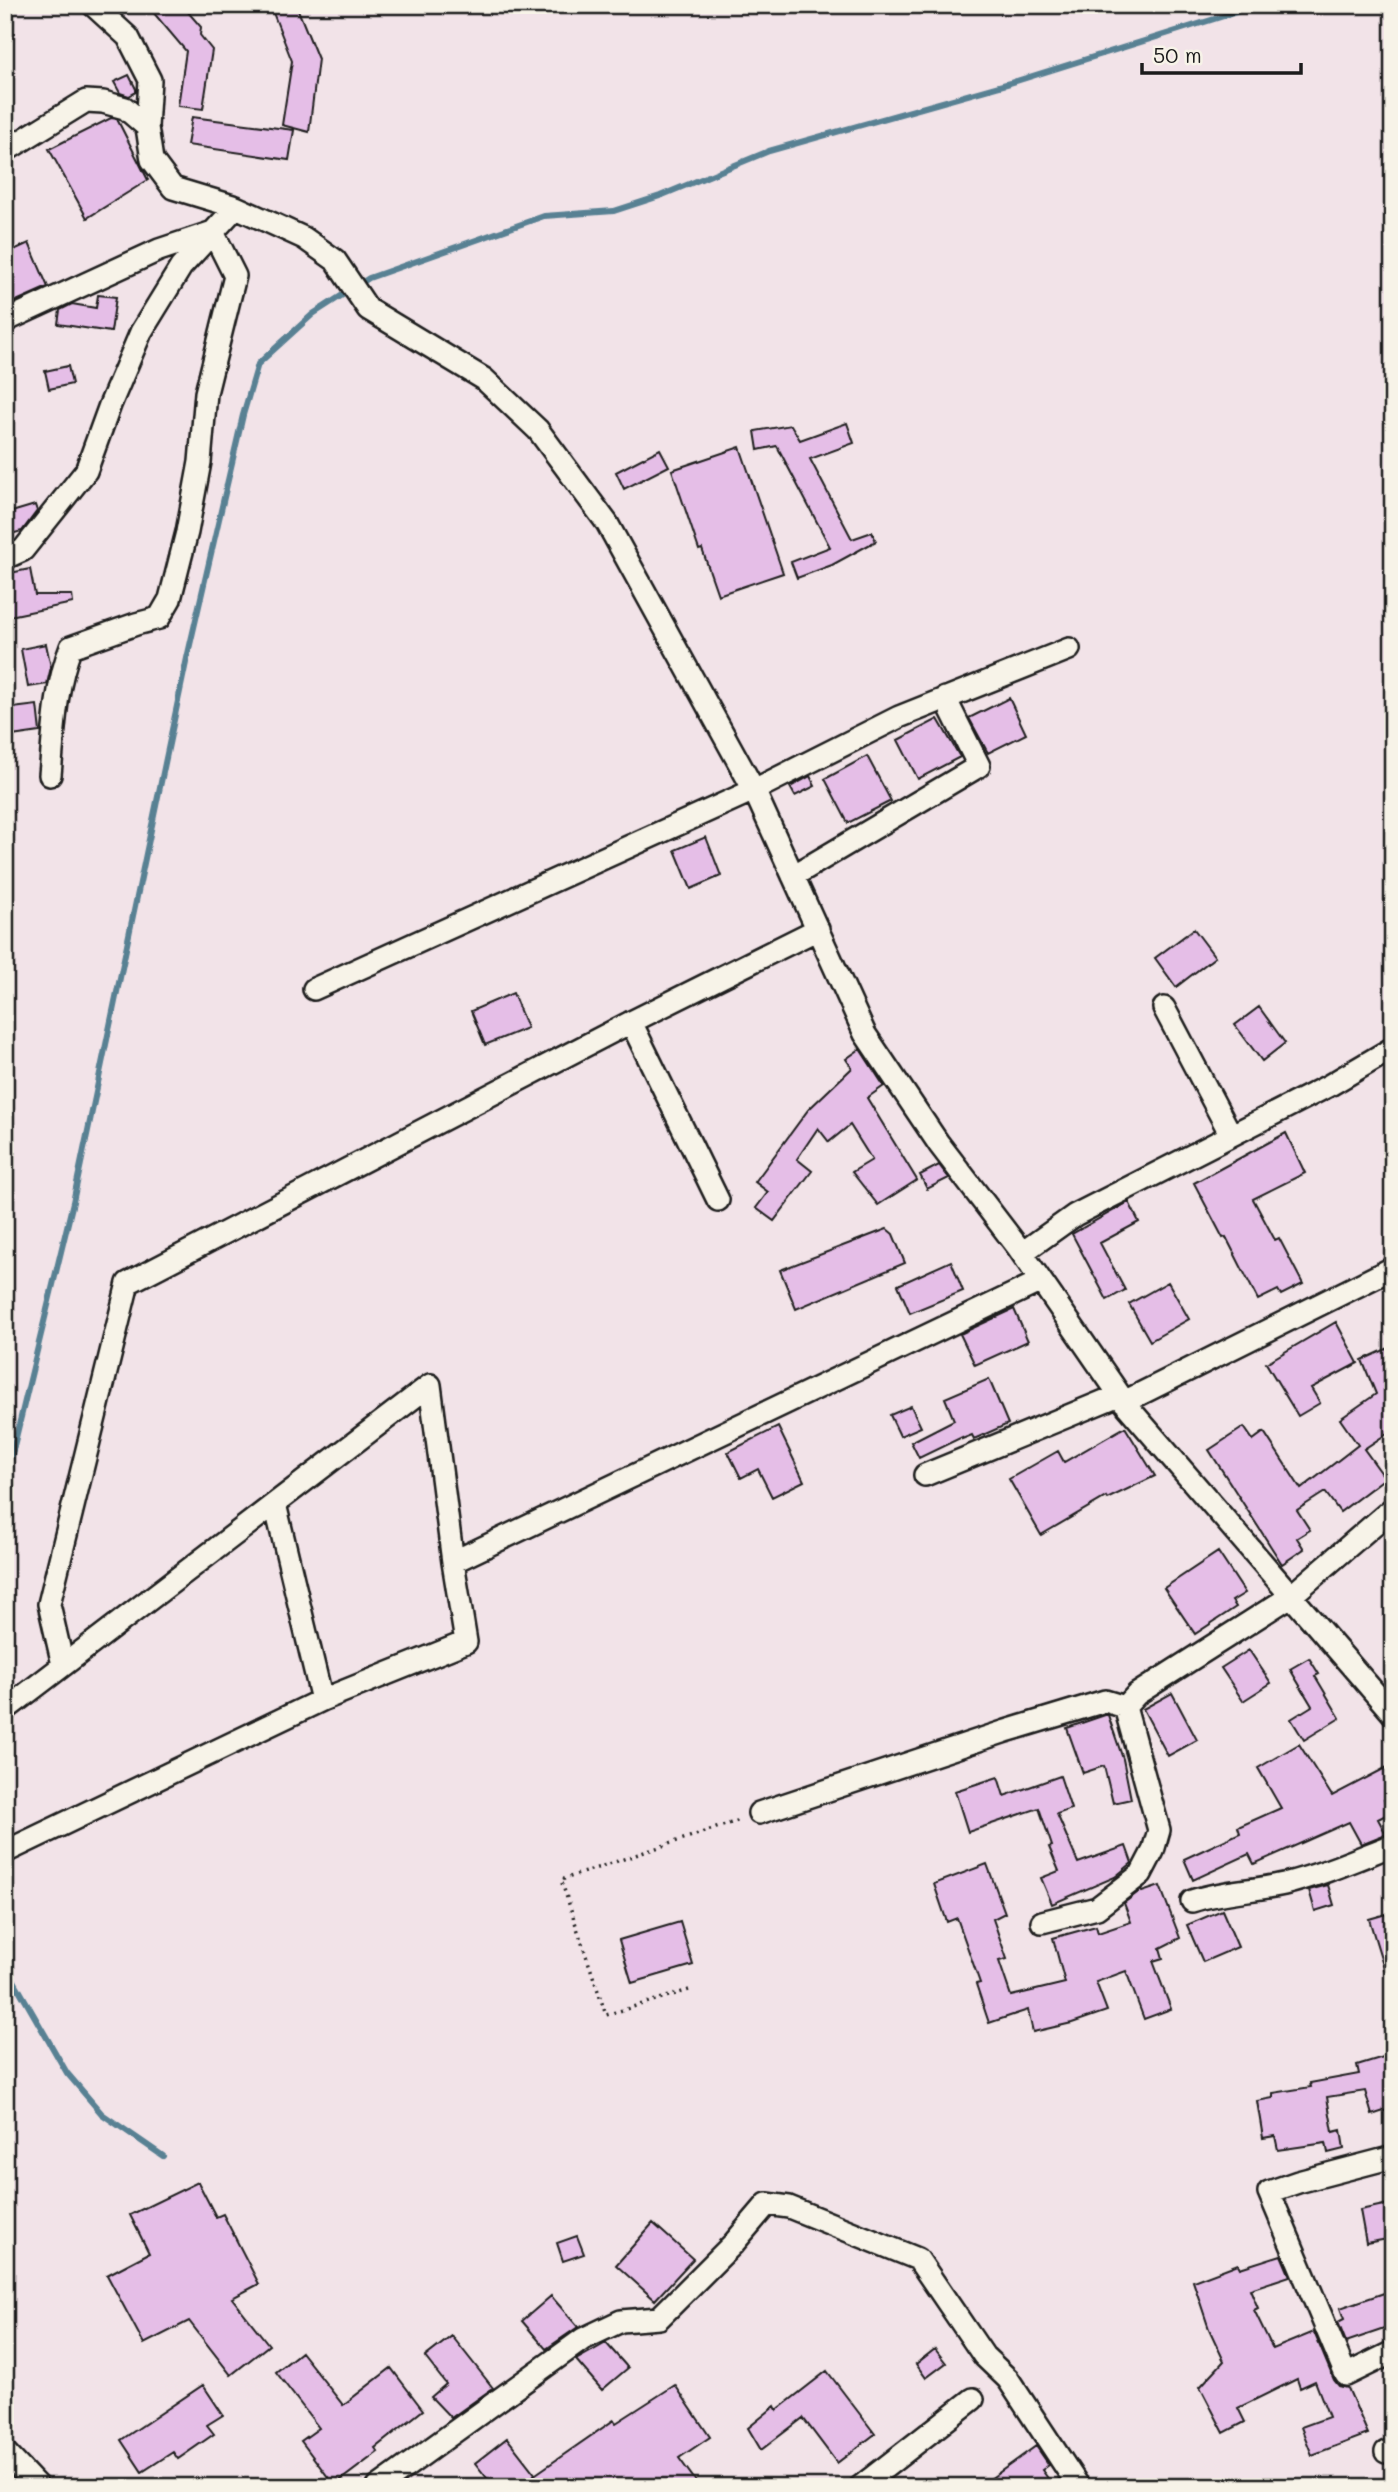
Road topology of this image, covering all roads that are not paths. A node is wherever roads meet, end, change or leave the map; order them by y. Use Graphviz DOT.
graph roads {
  1 [pos="93,5"];
  2 [pos="147,127"];
  3 [pos="5,151"];
  4 [pos="236,207"];
  5 [pos="213,232"];
  6 [pos="5,321"];
  7 [pos="5,558"];
  8 [pos="1069,649"];
  9 [pos="945,698"];
  10 [pos="50,775"];
  11 [pos="754,790"];
  12 [pos="793,876"];
  13 [pos="818,929"];
  14 [pos="314,989"];
  15 [pos="1164,1008"];
  16 [pos="631,1023"];
  17 [pos="1393,1048"];
  18 [pos="1231,1135"];
  19 [pos="718,1200"];
  20 [pos="1022,1253"];
  21 [pos="1393,1268"];
  22 [pos="1041,1281"];
  23 [pos="1122,1399"];
  24 [pos="925,1475"];
  25 [pos="275,1504"];
  26 [pos="1393,1508"];
  27 [pos="453,1562"];
  28 [pos="1291,1597"];
  29 [pos="64,1665"];
  30 [pos="322,1700"];
  31 [pos="1391,1706"];
  32 [pos="1125,1707"];
  33 [pos="5,1710"];
  34 [pos="759,1813"];
  35 [pos="1393,1845"];
  36 [pos="5,1853"];
  37 [pos="1192,1900"];
  38 [pos="1042,1922"];
  39 [pos="1393,2157"];
  40 [pos="1393,2352"];
  41 [pos="973,2399"];
  42 [pos="5,2452"];
  43 [pos="38,2487"];
  44 [pos="378,2487"];
  45 [pos="860,2487"];
  46 [pos="1079,2487"];
  1 -- 2 [label="street"];
  2 -- 3 [label="street"];
  2 -- 4 [label="street"];
  4 -- 5 [label="street"];
  4 -- 11 [label="street"];
  5 -- 6 [label="street"];
  5 -- 7 [label="street"];
  5 -- 10 [label="street"];
  8 -- 9 [label="street"];
  9 -- 11 [label="street"];
  9 -- 12 [label="street"];
  11 -- 12 [label="street"];
  11 -- 14 [label="street"];
  12 -- 13 [label="street"];
  13 -- 16 [label="street"];
  13 -- 20 [label="street"];
  15 -- 18 [label="street"];
  16 -- 19 [label="street"];
  16 -- 29 [label="street"];
  17 -- 18 [label="street"];
  18 -- 20 [label="street"];
  20 -- 22 [label="street"];
  21 -- 23 [label="street"];
  22 -- 23 [label="street"];
  22 -- 27 [label="street"];
  23 -- 24 [label="street"];
  23 -- 28 [label="street"];
  25 -- 27 [label="street"];
  25 -- 29 [label="street"];
  25 -- 30 [label="street"];
  26 -- 28 [label="street"];
  27 -- 30 [label="street"];
  28 -- 31 [label="street"];
  28 -- 32 [label="street"];
  29 -- 33 [label="street"];
  30 -- 36 [label="street"];
  32 -- 34 [label="street"];
  32 -- 38 [label="street"];
  35 -- 37 [label="street"];
  39 -- 40 [label="street"];
  41 -- 45 [label="street"];
  42 -- 43 [label="street"];
  44 -- 46 [label="street"];
}
